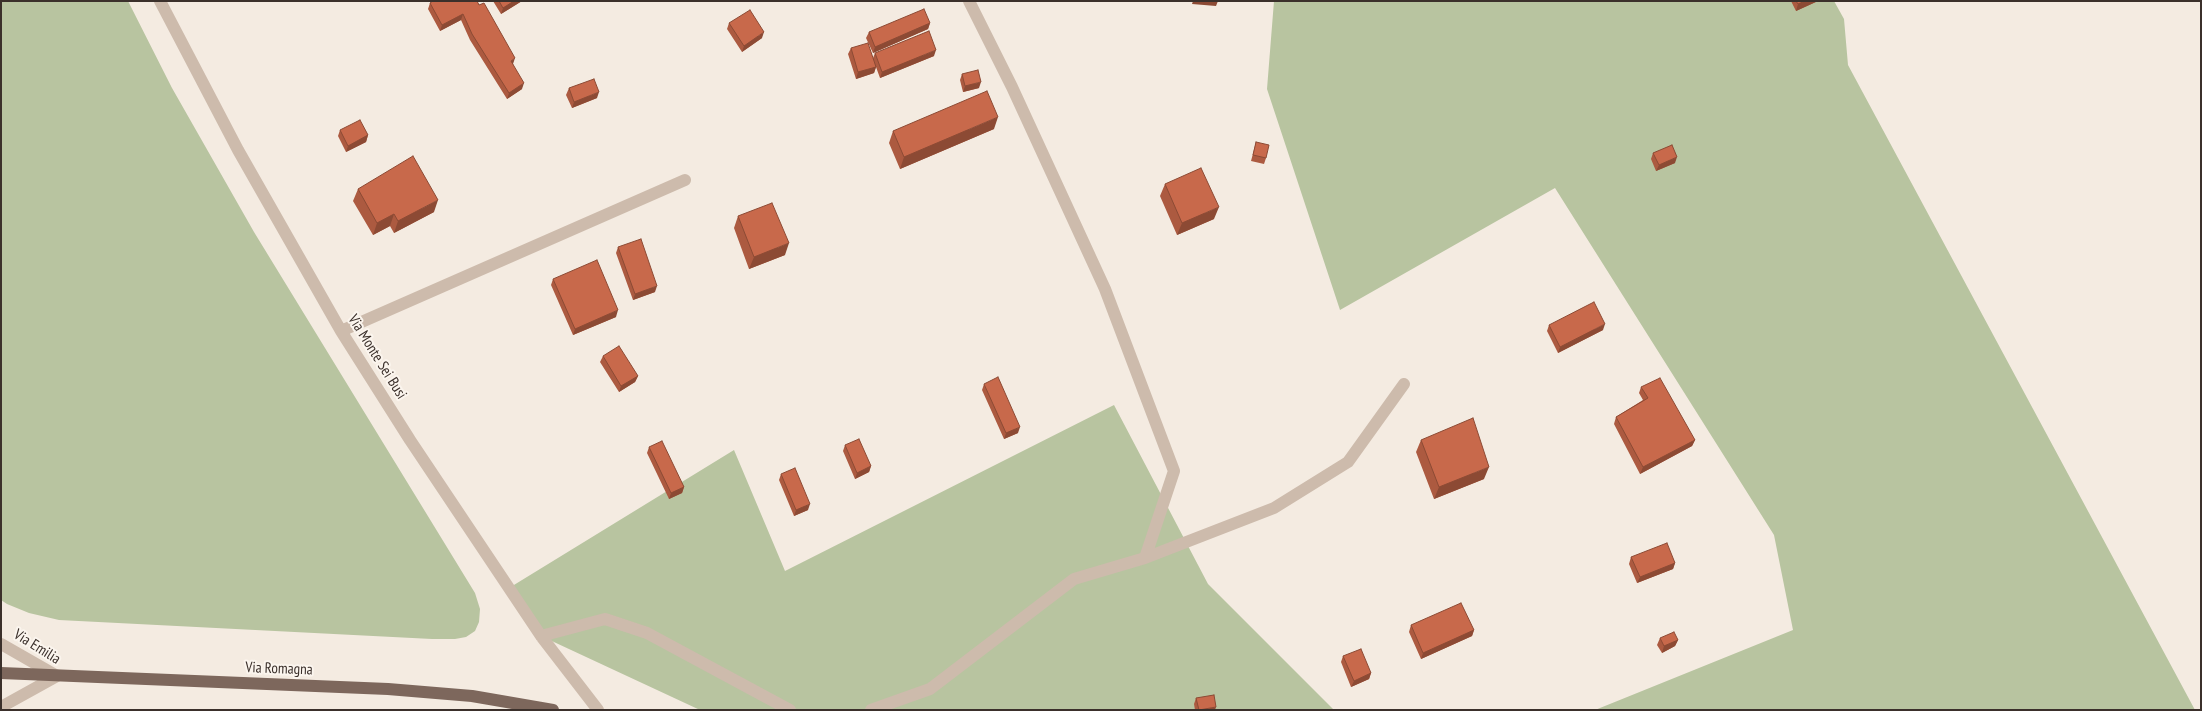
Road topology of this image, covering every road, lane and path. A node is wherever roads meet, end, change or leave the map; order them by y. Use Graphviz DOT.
graph roads {
  1 [pos="160,1"];
  2 [pos="969,1"];
  3 [pos="685,180"];
  4 [pos="341,331"];
  5 [pos="1404,384"];
  6 [pos="1145,558"];
  7 [pos="540,636"];
  8 [pos="1,644"];
  9 [pos="1,673"];
  10 [pos="57,676"];
  11 [pos="1,707"];
  12 [pos="553,710"];
  13 [pos="598,710"];
  14 [pos="790,710"];
  15 [pos="871,710"];
  1 -- 4 [label="street, Via Monte Sei Busi"];
  2 -- 6 [label="street"];
  3 -- 4 [label="street"];
  4 -- 7 [label="street, Via Monte Sei Busi"];
  5 -- 6 [label="street"];
  6 -- 15 [label="street"];
  7 -- 13 [label="street, Via Monte Sei Busi"];
  7 -- 14 [label="street"];
  8 -- 10 [label="street, Via Emilia"];
  9 -- 10 [label="main road, Via Romagna"];
  10 -- 11 [label="street, Via Emilia"];
  10 -- 12 [label="main road, Via Romagna"];
}
